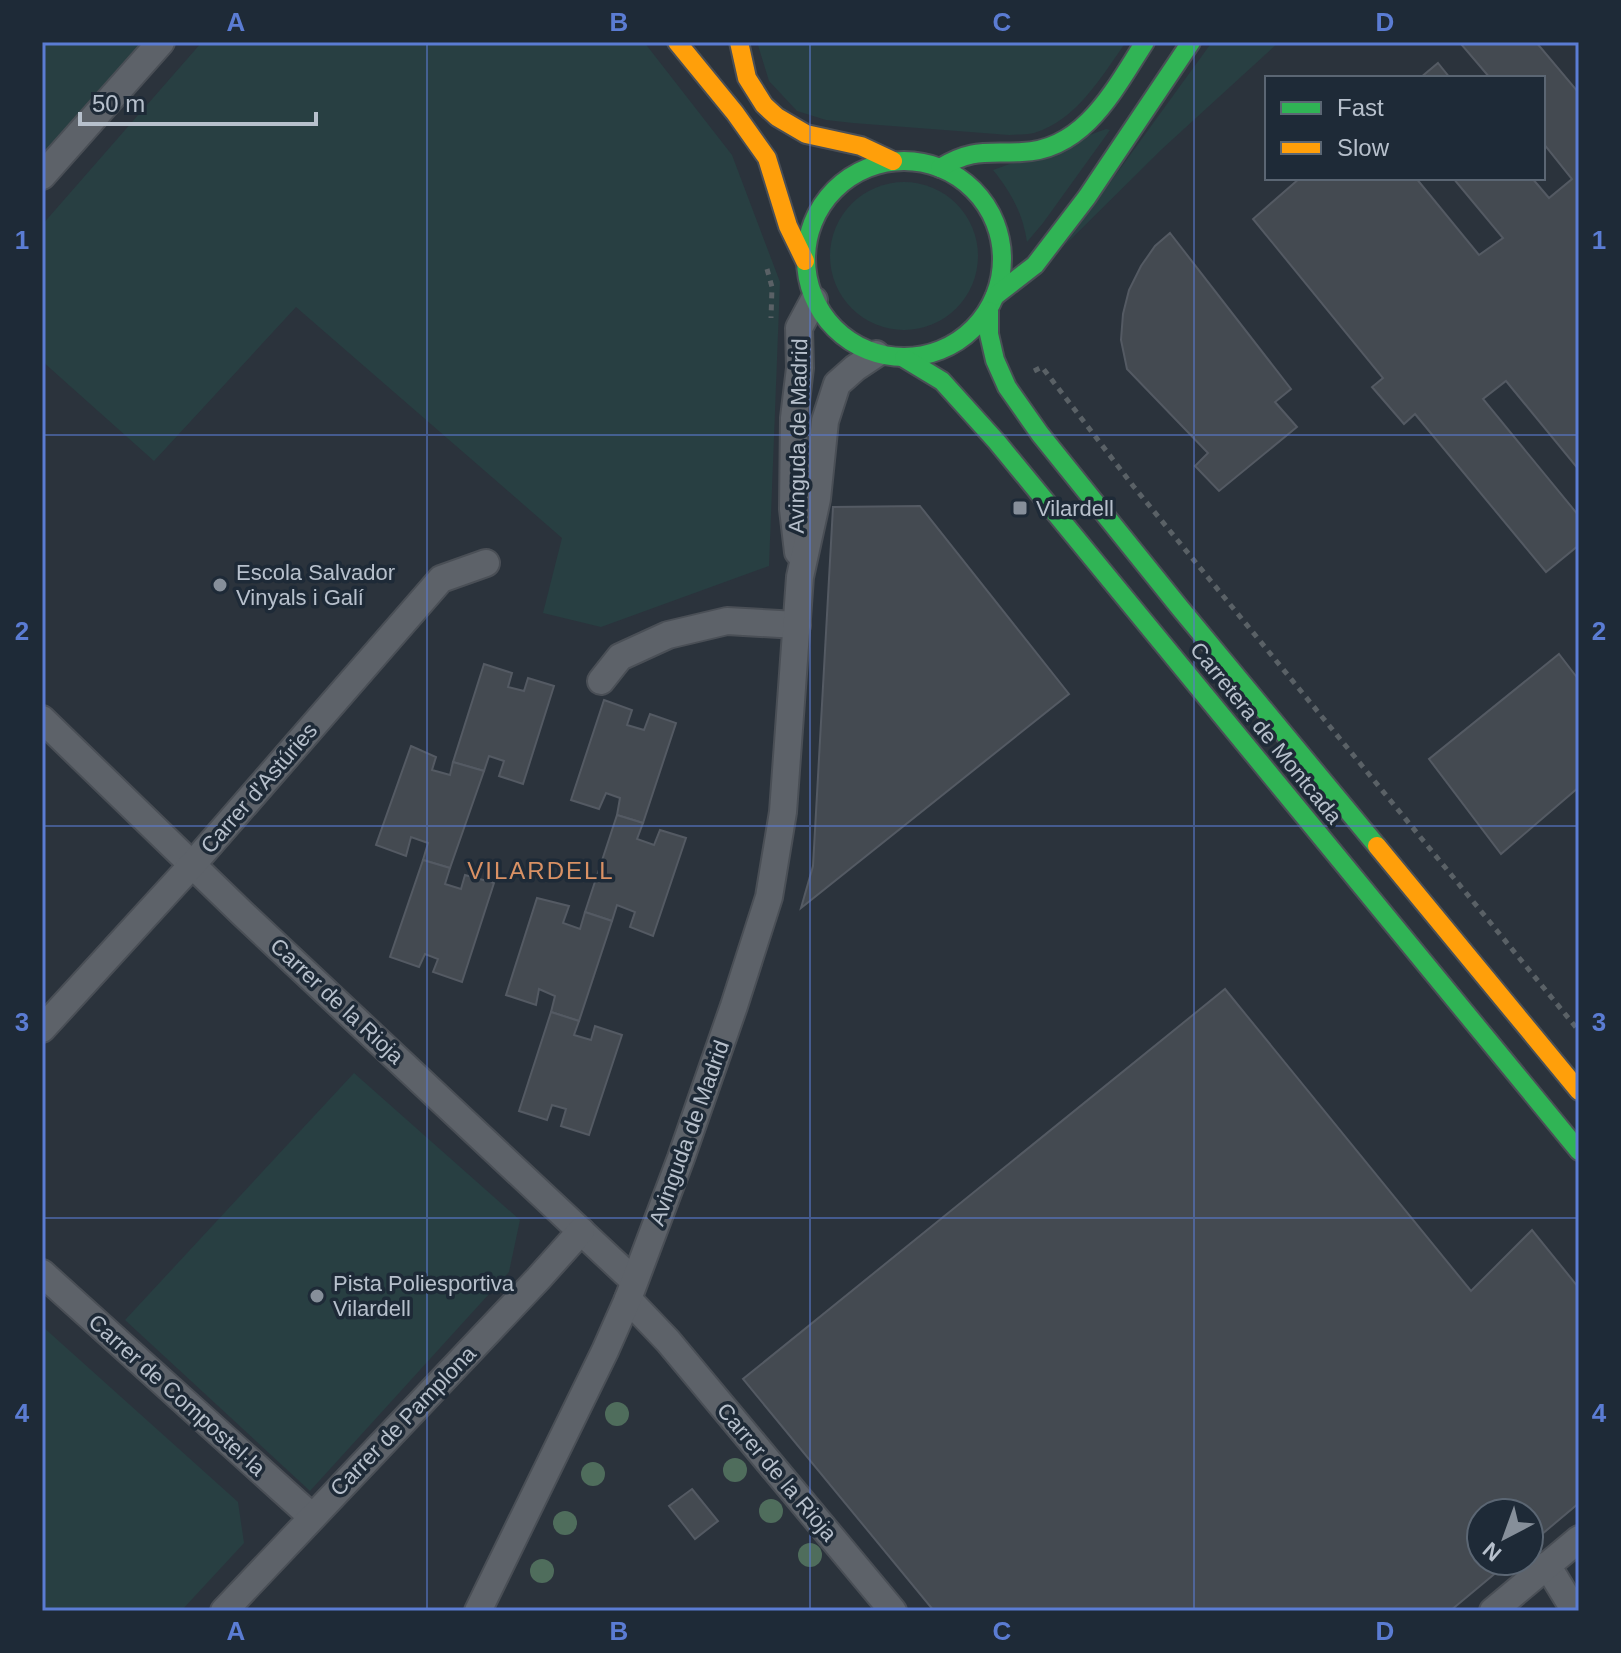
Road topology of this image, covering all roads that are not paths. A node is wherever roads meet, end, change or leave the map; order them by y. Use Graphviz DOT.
graph roads {
  1 [pos="161,42"];
  2 [pos="677,42"];
  3 [pos="739,42"];
  4 [pos="1145,42"];
  5 [pos="1191,42"];
  6 [pos="893,161"];
  7 [pos="940,168"];
  8 [pos="42,176"];
  9 [pos="805,261"];
  10 [pos="814,300"];
  11 [pos="992,304"];
  12 [pos="876,354"];
  13 [pos="904,358"];
  14 [pos="486,563"];
  15 [pos="800,577"];
  16 [pos="797,625"];
  17 [pos="601,681"];
  18 [pos="42,719"];
  19 [pos="192,865"];
  20 [pos="42,1029"];
  21 [pos="1579,1091"];
  22 [pos="1579,1151"];
  23 [pos="581,1231"];
  24 [pos="42,1273"];
  25 [pos="631,1290"];
  26 [pos="312,1517"];
  27 [pos="1579,1539"];
  28 [pos="1547,1565"];
  29 [pos="224,1611"];
  30 [pos="478,1611"];
  31 [pos="893,1611"];
  32 [pos="1493,1611"];
  33 [pos="1575,1611"];
  1 -- 8 [label="street"];
  2 -- 9 [label="street"];
  3 -- 6 [label="street"];
  4 -- 7 [label="street"];
  5 -- 11 [label="street"];
  6 -- 7 [label="street"];
  6 -- 9 [label="street"];
  7 -- 11 [label="street"];
  9 -- 10 [label="street"];
  10 -- 12 [label="street"];
  10 -- 15 [label="street, Avinguda de Madrid"];
  11 -- 13 [label="street"];
  11 -- 21 [label="street, Carretera de Montcada"];
  12 -- 13 [label="street"];
  12 -- 15 [label="street, Avinguda de Madrid"];
  13 -- 22 [label="street, Carretera de Montcada"];
  14 -- 19 [label="street, Carrer d'Astúries"];
  15 -- 16 [label="street, Avinguda de Madrid"];
  16 -- 17 [label="street"];
  16 -- 25 [label="street, Avinguda de Madrid"];
  18 -- 19 [label="street, Carrer de la Rioja"];
  19 -- 20 [label="street, Carrer d'Astúries"];
  19 -- 23 [label="street, Carrer de la Rioja"];
  23 -- 25 [label="street, Carrer de la Rioja"];
  23 -- 26 [label="street, Carrer de Pamplona"];
  24 -- 26 [label="street, Carrer de Compostel·la"];
  25 -- 30 [label="street, Avinguda de Madrid"];
  25 -- 31 [label="street, Carrer de la Rioja"];
  26 -- 29 [label="street, Carrer de Pamplona"];
  27 -- 28 [label="street"];
  28 -- 32 [label="street"];
  28 -- 33 [label="street"];
}
